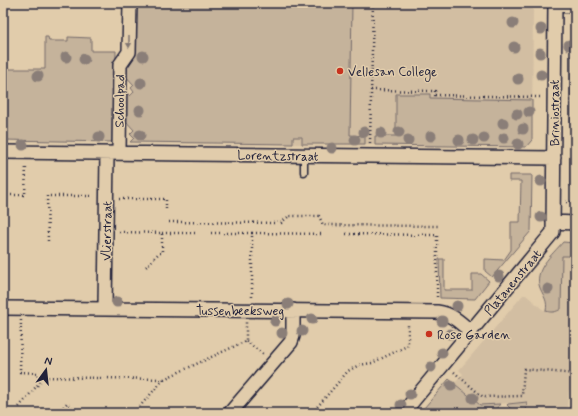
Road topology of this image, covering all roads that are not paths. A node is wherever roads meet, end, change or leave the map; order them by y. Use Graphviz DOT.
graph roads {
  1 [pos="130,3"];
  2 [pos="555,6"];
  3 [pos="575,9"];
  4 [pos="3,152"];
  5 [pos="113,153"];
  6 [pos="304,155"];
  7 [pos="554,158"];
  8 [pos="304,172"];
  9 [pos="553,222"];
  10 [pos="575,223"];
  11 [pos="3,308"];
  12 [pos="105,308"];
  13 [pos="293,310"];
  14 [pos="471,332"];
  15 [pos="407,412"];
  16 [pos="230,413"];
  1 -- 5 [label="street, Schoolpad, one-way"];
  2 -- 3 [label="lane"];
  2 -- 7 [label="street, Briniostraat"];
  4 -- 5 [label="street, Lorentzstraat"];
  5 -- 6 [label="street, Lorentzstraat"];
  5 -- 12 [label="street, Vlierstraat"];
  6 -- 7 [label="street, Lorentzstraat"];
  6 -- 8 [label="lane"];
  7 -- 9 [label="street, Briniostraat"];
  9 -- 10 [label="street"];
  9 -- 14 [label="street, Platanenstraat"];
  11 -- 12 [label="street, Tussenbeeksweg"];
  12 -- 13 [label="street, Tussenbeeksweg"];
  13 -- 14 [label="street, Tussenbeeksweg"];
  13 -- 16 [label="street"];
  14 -- 15 [label="street, Platanenstraat"];
}
